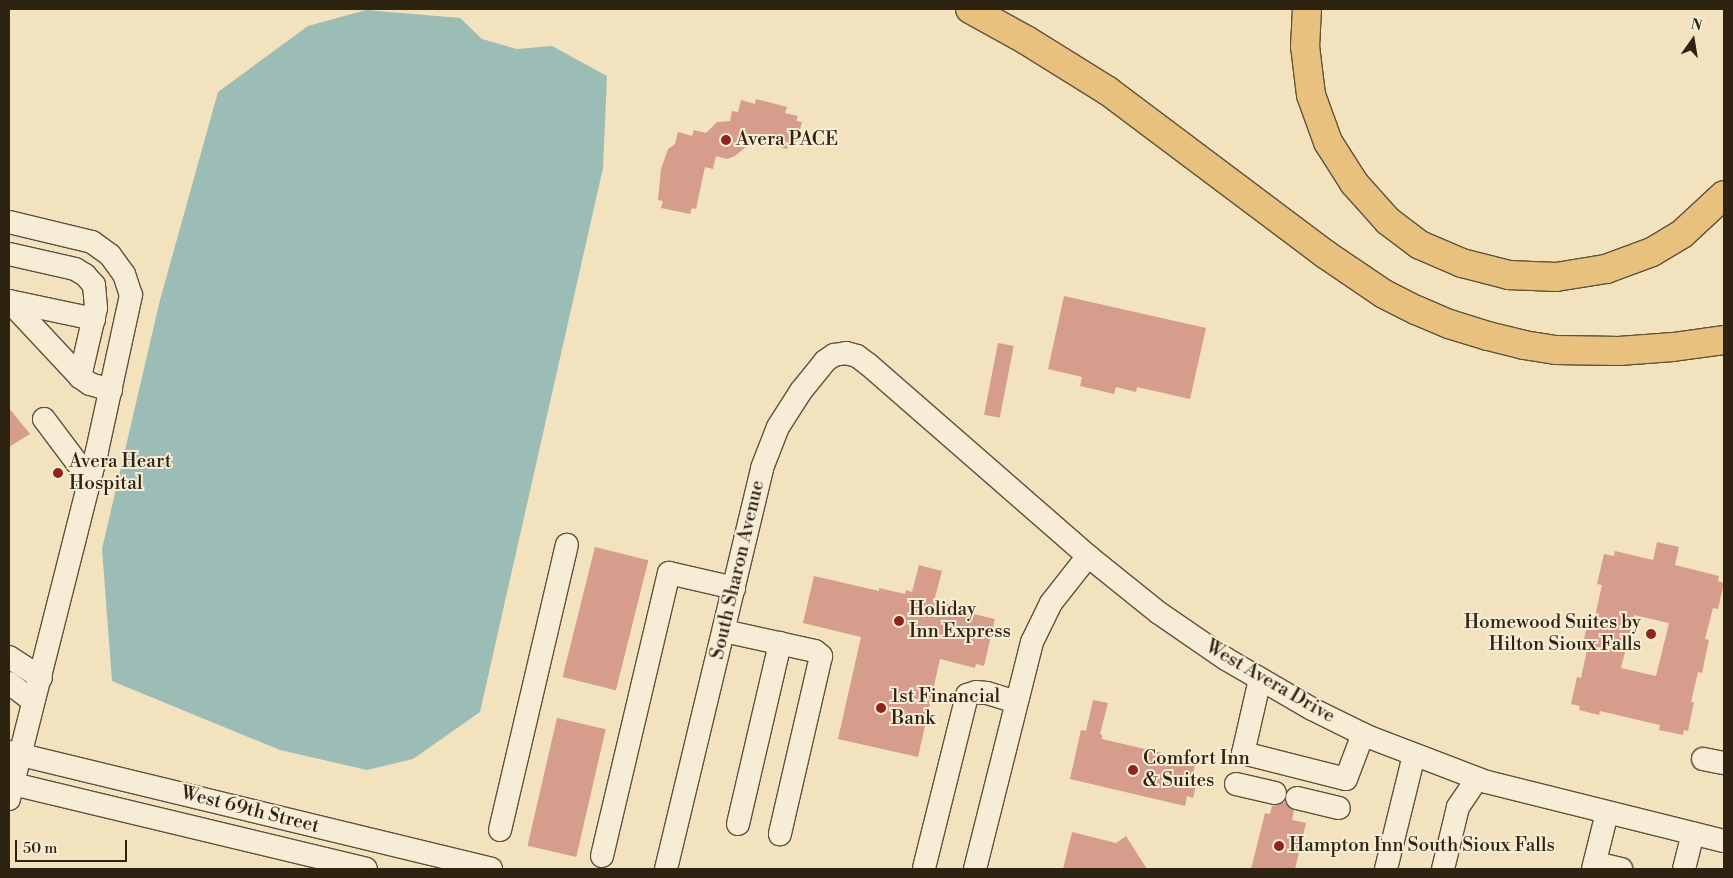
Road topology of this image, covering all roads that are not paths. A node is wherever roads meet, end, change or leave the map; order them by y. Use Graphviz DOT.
graph roads {
  1 [pos="970,9"];
  2 [pos="1307,9"];
  3 [pos="1724,195"];
  4 [pos="9,222"];
  5 [pos="9,254"];
  6 [pos="9,301"];
  7 [pos="94,319"];
  8 [pos="1724,340"];
  9 [pos="1673,347"];
  10 [pos="1724,348"];
  11 [pos="80,377"];
  12 [pos="890,384"];
  13 [pos="112,390"];
  14 [pos="44,419"];
  15 [pos="89,478"];
  16 [pos="567,546"];
  17 [pos="1088,556"];
  18 [pos="734,588"];
  19 [pos="724,631"];
  20 [pos="780,643"];
  21 [pos="9,657"];
  22 [pos="41,678"];
  23 [pos="1260,679"];
  24 [pos="9,683"];
  25 [pos="33,701"];
  26 [pos="1016,702"];
  27 [pos="1363,734"];
  28 [pos="15,753"];
  29 [pos="1414,755"];
  30 [pos="1477,779"];
  31 [pos="1236,784"];
  32 [pos="10,788"];
  33 [pos="1276,793"];
  34 [pos="1297,798"];
  35 [pos="1339,808"];
  36 [pos="1607,813"];
  37 [pos="738,824"];
  38 [pos="500,830"];
  39 [pos="1693,833"];
  40 [pos="780,834"];
  41 [pos="1724,841"];
  42 [pos="602,856"];
  43 [pos="1594,866"];
  44 [pos="924,868"];
  45 [pos="366,869"];
  46 [pos="491,869"];
  47 [pos="666,869"];
  48 [pos="975,869"];
  49 [pos="1386,869"];
  50 [pos="1443,869"];
  51 [pos="1621,869"];
  52 [pos="1684,869"];
  1 -- 9 [label="highway"];
  2 -- 3 [label="highway"];
  4 -- 13 [label="street"];
  5 -- 7 [label="street"];
  6 -- 7 [label="street"];
  6 -- 11 [label="street"];
  7 -- 11 [label="street"];
  8 -- 9 [label="highway"];
  9 -- 10 [label="highway"];
  11 -- 13 [label="street"];
  12 -- 17 [label="street, West Avera Drive"];
  12 -- 18 [label="street, South Sharon Avenue"];
  13 -- 15 [label="street"];
  14 -- 15 [label="street"];
  15 -- 22 [label="street"];
  16 -- 38 [label="street"];
  17 -- 23 [label="street, West Avera Drive"];
  17 -- 26 [label="street"];
  18 -- 19 [label="street, South Sharon Avenue"];
  18 -- 42 [label="street"];
  19 -- 20 [label="street"];
  19 -- 47 [label="street, South Sharon Avenue"];
  20 -- 37 [label="street"];
  20 -- 40 [label="street"];
  21 -- 22 [label="street"];
  22 -- 25 [label="street"];
  23 -- 27 [label="street, West Avera Drive"];
  23 -- 27 [label="street"];
  24 -- 25 [label="street"];
  25 -- 28 [label="street"];
  26 -- 44 [label="street"];
  26 -- 48 [label="street"];
  27 -- 29 [label="street, West Avera Drive"];
  28 -- 32 [label="street"];
  28 -- 46 [label="street, West 69th Street"];
  29 -- 30 [label="street, West Avera Drive"];
  29 -- 49 [label="street"];
  30 -- 36 [label="street, West Avera Drive"];
  30 -- 50 [label="street"];
  31 -- 33 [label="street"];
  32 -- 45 [label="street, West 69th Street"];
  34 -- 35 [label="street"];
  36 -- 39 [label="street, West Avera Drive"];
  36 -- 43 [label="street"];
  39 -- 41 [label="street, West Avera Drive"];
  39 -- 52 [label="street"];
  43 -- 51 [label="street"];
}
